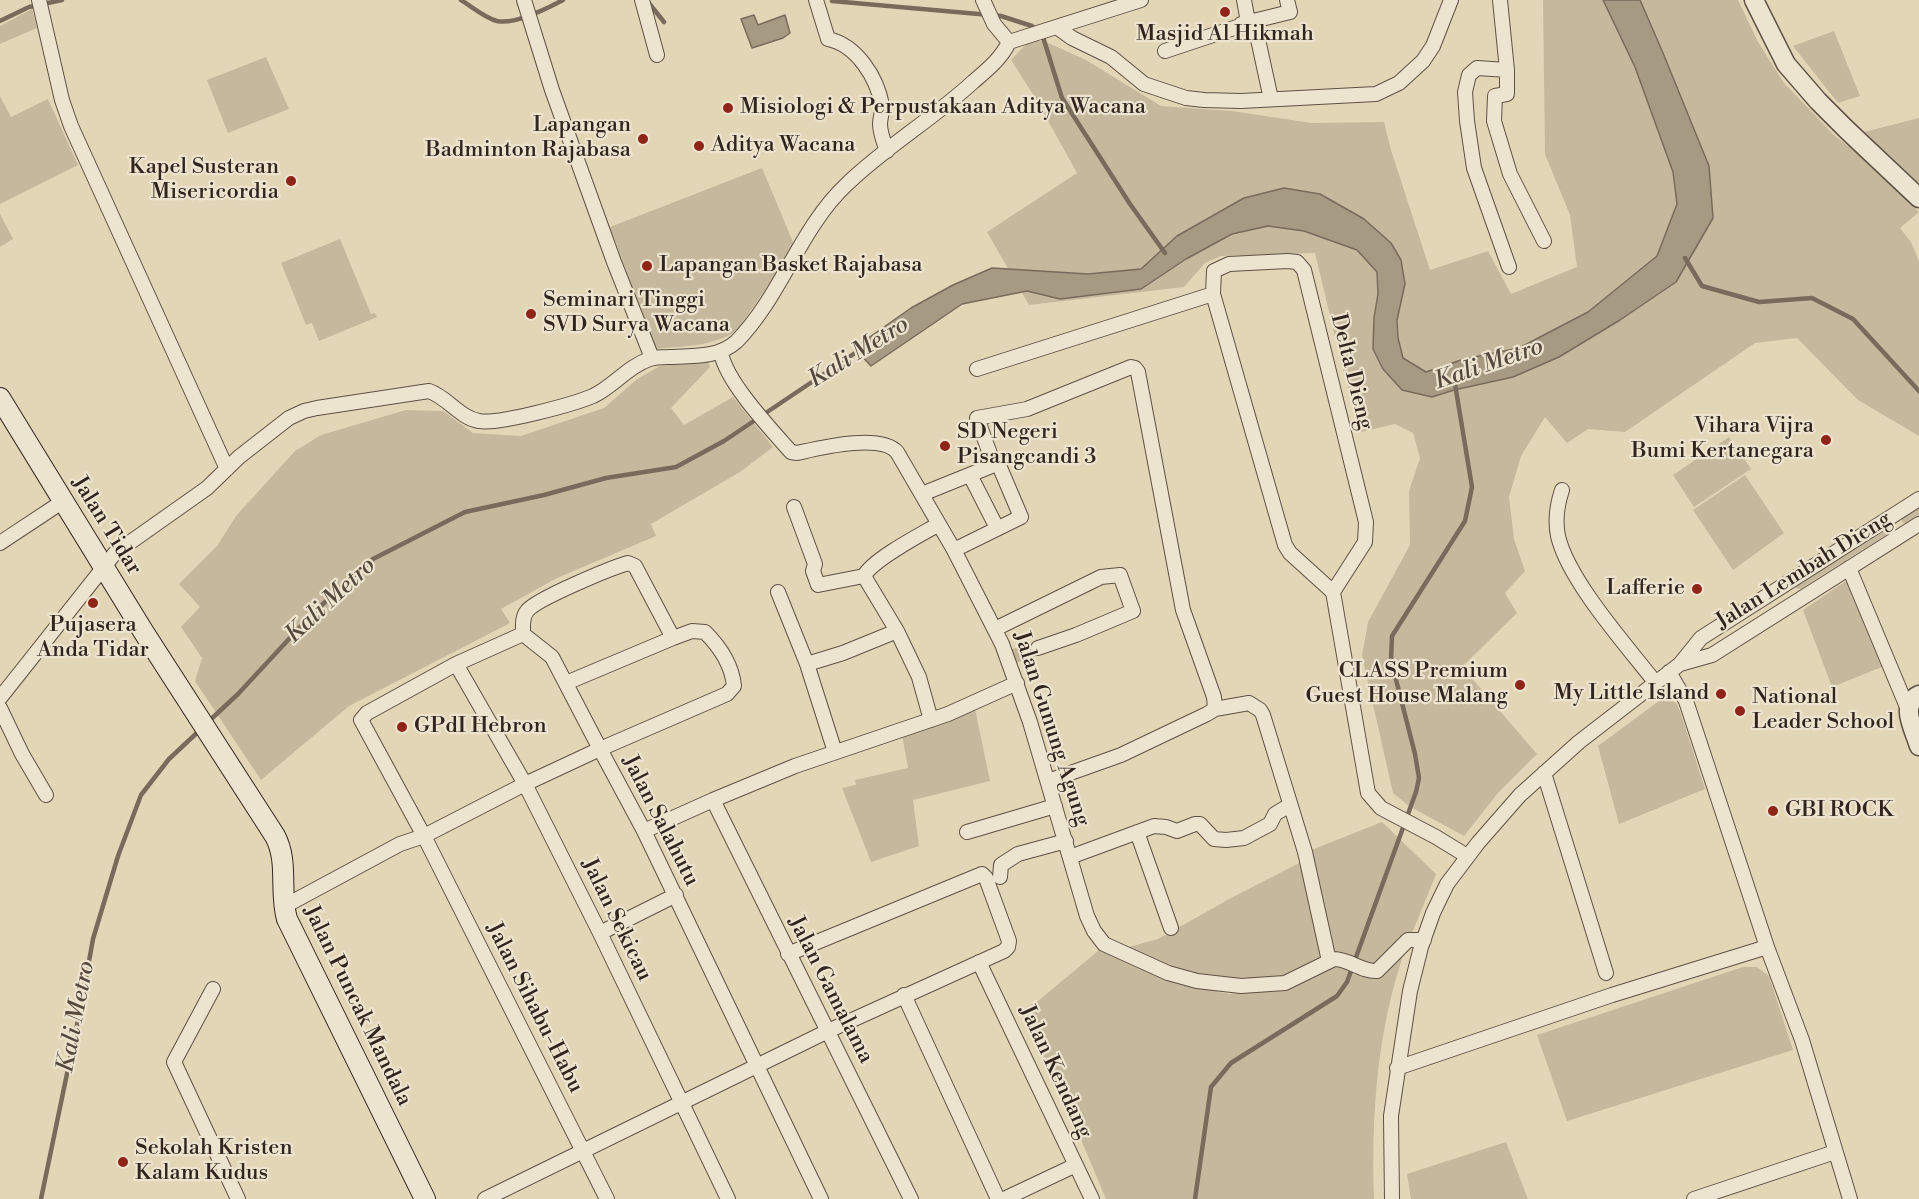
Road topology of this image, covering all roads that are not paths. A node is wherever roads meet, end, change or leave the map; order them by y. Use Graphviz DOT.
graph roads {
  1 [pos="816,0"];
  2 [pos="1141,0"];
  3 [pos="1244,0"];
  4 [pos="1287,0"];
  5 [pos="1451,0"];
  6 [pos="1500,0"];
  7 [pos="1754,0"];
  8 [pos="642,1"];
  9 [pos="984,1"];
  10 [pos="526,4"];
  11 [pos="40,5"];
  12 [pos="1251,21"];
  13 [pos="1052,29"];
  14 [pos="1009,42"];
  15 [pos="1165,51"];
  16 [pos="657,55"];
  17 [pos="1507,70"];
  18 [pos="1271,99"];
  19 [pos="886,151"];
  20 [pos="1919,198"];
  21 [pos="1544,241"];
  22 [pos="1509,267"];
  23 [pos="1214,294"];
  24 [pos="721,352"];
  25 [pos="652,358"];
  26 [pos="977,369"];
  27 [pos="0,398"];
  28 [pos="994,465"];
  29 [pos="227,469"];
  30 [pos="970,475"];
  31 [pos="1562,490"];
  32 [pos="922,494"];
  33 [pos="1919,500"];
  34 [pos="62,502"];
  35 [pos="795,507"];
  36 [pos="1889,519"];
  37 [pos="939,524"];
  38 [pos="1919,524"];
  39 [pos="997,528"];
  40 [pos="1900,536"];
  41 [pos="0,543"];
  42 [pos="954,550"];
  43 [pos="104,566"];
  44 [pos="1849,568"];
  45 [pos="865,574"];
  46 [pos="1782,587"];
  47 [pos="778,592"];
  48 [pos="1333,592"];
  49 [pos="1791,603"];
  50 [pos="995,629"];
  51 [pos="897,631"];
  52 [pos="523,633"];
  53 [pos="673,638"];
  54 [pos="1701,638"];
  55 [pos="1038,648"];
  56 [pos="1712,655"];
  57 [pos="456,664"];
  58 [pos="807,664"];
  59 [pos="1674,668"];
  60 [pos="1655,682"];
  61 [pos="566,683"];
  62 [pos="1017,683"];
  63 [pos="0,698"];
  64 [pos="1913,701"];
  65 [pos="0,708"];
  66 [pos="1215,709"];
  67 [pos="931,720"];
  68 [pos="1919,746"];
  69 [pos="600,749"];
  70 [pos="835,752"];
  71 [pos="1544,773"];
  72 [pos="1048,781"];
  73 [pos="525,784"];
  74 [pos="46,795"];
  75 [pos="713,800"];
  76 [pos="1290,805"];
  77 [pos="1055,806"];
  78 [pos="270,828"];
  79 [pos="644,831"];
  80 [pos="967,832"];
  81 [pos="1137,832"];
  82 [pos="424,836"];
  83 [pos="1066,841"];
  84 [pos="1467,856"];
  85 [pos="1071,857"];
  86 [pos="1000,877"];
  87 [pos="675,896"];
  88 [pos="283,907"];
  89 [pos="1171,928"];
  90 [pos="600,933"];
  91 [pos="1424,940"];
  92 [pos="1767,947"];
  93 [pos="788,954"];
  94 [pos="1335,960"];
  95 [pos="979,962"];
  96 [pos="1606,973"];
  97 [pos="213,989"];
  98 [pos="904,995"];
  99 [pos="828,1031"];
  100 [pos="758,1066"];
  101 [pos="1397,1068"];
  102 [pos="680,1102"];
  103 [pos="583,1150"];
  104 [pos="1835,1152"];
  105 [pos="1076,1165"];
  106 [pos="238,1199"];
  107 [pos="425,1199"];
  108 [pos="486,1199"];
  109 [pos="607,1199"];
  110 [pos="728,1199"];
  111 [pos="821,1199"];
  112 [pos="911,1199"];
  113 [pos="998,1199"];
  114 [pos="1004,1199"];
  115 [pos="1092,1199"];
  116 [pos="1392,1199"];
  117 [pos="1694,1199"];
  118 [pos="1850,1199"];
  1 -- 19 [label="street"];
  2 -- 13 [label="street"];
  3 -- 12 [label="street"];
  4 -- 12 [label="street"];
  5 -- 18 [label="street"];
  6 -- 17 [label="street"];
  7 -- 20 [label="street"];
  8 -- 16 [label="street"];
  9 -- 14 [label="street"];
  10 -- 25 [label="street"];
  11 -- 29 [label="street"];
  12 -- 15 [label="street"];
  12 -- 18 [label="street"];
  13 -- 14 [label="street"];
  13 -- 18 [label="street"];
  14 -- 19 [label="street"];
  17 -- 21 [label="street"];
  17 -- 22 [label="street"];
  19 -- 24 [label="street"];
  23 -- 26 [label="street"];
  23 -- 48 [label="street, Delta Dieng"];
  23 -- 48 [label="street, Delta Dieng"];
  24 -- 25 [label="street"];
  24 -- 32 [label="street, Jalan Gunung Agung"];
  25 -- 29 [label="street"];
  27 -- 34 [label="main road, Jalan Tidar"];
  28 -- 30 [label="street"];
  28 -- 39 [label="street"];
  28 -- 66 [label="street"];
  29 -- 43 [label="street"];
  30 -- 32 [label="street"];
  30 -- 39 [label="street"];
  31 -- 60 [label="street"];
  32 -- 37 [label="street, Jalan Gunung Agung"];
  33 -- 36 [label="street"];
  34 -- 41 [label="street"];
  34 -- 43 [label="main road, Jalan Tidar"];
  35 -- 45 [label="street"];
  36 -- 40 [label="street"];
  36 -- 46 [label="street"];
  37 -- 42 [label="street, Jalan Gunung Agung"];
  37 -- 45 [label="street"];
  38 -- 40 [label="street, Jalan Lembah Dieng"];
  39 -- 42 [label="street"];
  40 -- 44 [label="street, Jalan Lembah Dieng"];
  42 -- 50 [label="street, Jalan Gunung Agung"];
  43 -- 63 [label="street"];
  43 -- 78 [label="main road, Jalan Tidar"];
  44 -- 49 [label="street, Jalan Lembah Dieng"];
  44 -- 64 [label="street"];
  45 -- 51 [label="street"];
  46 -- 49 [label="street"];
  46 -- 54 [label="street"];
  47 -- 58 [label="street"];
  48 -- 84 [label="street"];
  49 -- 56 [label="street, Jalan Lembah Dieng"];
  50 -- 55 [label="street"];
  50 -- 62 [label="street, Jalan Gunung Agung"];
  51 -- 58 [label="street"];
  51 -- 67 [label="street"];
  52 -- 53 [label="street"];
  52 -- 57 [label="street"];
  52 -- 61 [label="street"];
  53 -- 61 [label="street"];
  53 -- 69 [label="street"];
  54 -- 56 [label="street"];
  54 -- 59 [label="street"];
  56 -- 59 [label="street, Jalan Lembah Dieng"];
  57 -- 73 [label="street, Jalan Sekicau"];
  57 -- 82 [label="street, Jalan Sihabu-Habu"];
  58 -- 70 [label="street"];
  59 -- 60 [label="street"];
  59 -- 92 [label="street"];
  60 -- 71 [label="street"];
  61 -- 69 [label="street"];
  62 -- 67 [label="street"];
  62 -- 72 [label="street, Jalan Gunung Agung"];
  64 -- 68 [label="street"];
  65 -- 74 [label="street"];
  66 -- 72 [label="street"];
  66 -- 76 [label="street"];
  67 -- 70 [label="street"];
  69 -- 73 [label="street, Jalan Salahutu"];
  69 -- 79 [label="street, Jalan Salahutu"];
  70 -- 75 [label="street"];
  71 -- 84 [label="street"];
  71 -- 96 [label="street"];
  72 -- 77 [label="street, Jalan Gunung Agung"];
  73 -- 82 [label="street, Jalan Salahutu"];
  73 -- 90 [label="street, Jalan Sekicau"];
  75 -- 79 [label="street"];
  75 -- 93 [label="street, Jalan Gamalama"];
  76 -- 81 [label="street"];
  76 -- 94 [label="street"];
  77 -- 80 [label="street"];
  77 -- 83 [label="street, Jalan Gunung Agung"];
  78 -- 88 [label="main road, Jalan Puncak Mandala"];
  79 -- 87 [label="street, Jalan Salahutu"];
  81 -- 85 [label="street"];
  81 -- 89 [label="street"];
  82 -- 88 [label="street, Jalan Salahutu"];
  82 -- 103 [label="street, Jalan Sihabu-Habu"];
  83 -- 85 [label="street, Jalan Gunung Agung"];
  83 -- 86 [label="street"];
  84 -- 91 [label="street"];
  85 -- 94 [label="street, Jalan Gunung Agung"];
  87 -- 90 [label="street"];
  87 -- 100 [label="street, Jalan Salahutu"];
  88 -- 107 [label="main road, Jalan Puncak Mandala"];
  90 -- 102 [label="street, Jalan Sekicau"];
  91 -- 94 [label="street"];
  91 -- 101 [label="street"];
  92 -- 101 [label="street"];
  92 -- 104 [label="street"];
  93 -- 95 [label="street"];
  93 -- 99 [label="street, Jalan Gamalama"];
  95 -- 98 [label="street"];
  95 -- 105 [label="street, Jalan Kendang"];
  97 -- 106 [label="street"];
  98 -- 99 [label="street"];
  98 -- 113 [label="street"];
  99 -- 100 [label="street"];
  99 -- 112 [label="street, Jalan Gamalama"];
  100 -- 102 [label="street"];
  100 -- 111 [label="street, Jalan Salahutu"];
  101 -- 116 [label="street"];
  102 -- 103 [label="street"];
  102 -- 110 [label="street, Jalan Sekicau"];
  103 -- 108 [label="street"];
  103 -- 109 [label="street, Jalan Sihabu-Habu"];
  104 -- 117 [label="street"];
  104 -- 118 [label="street"];
  105 -- 114 [label="street"];
  105 -- 115 [label="street, Jalan Kendang"];
}
